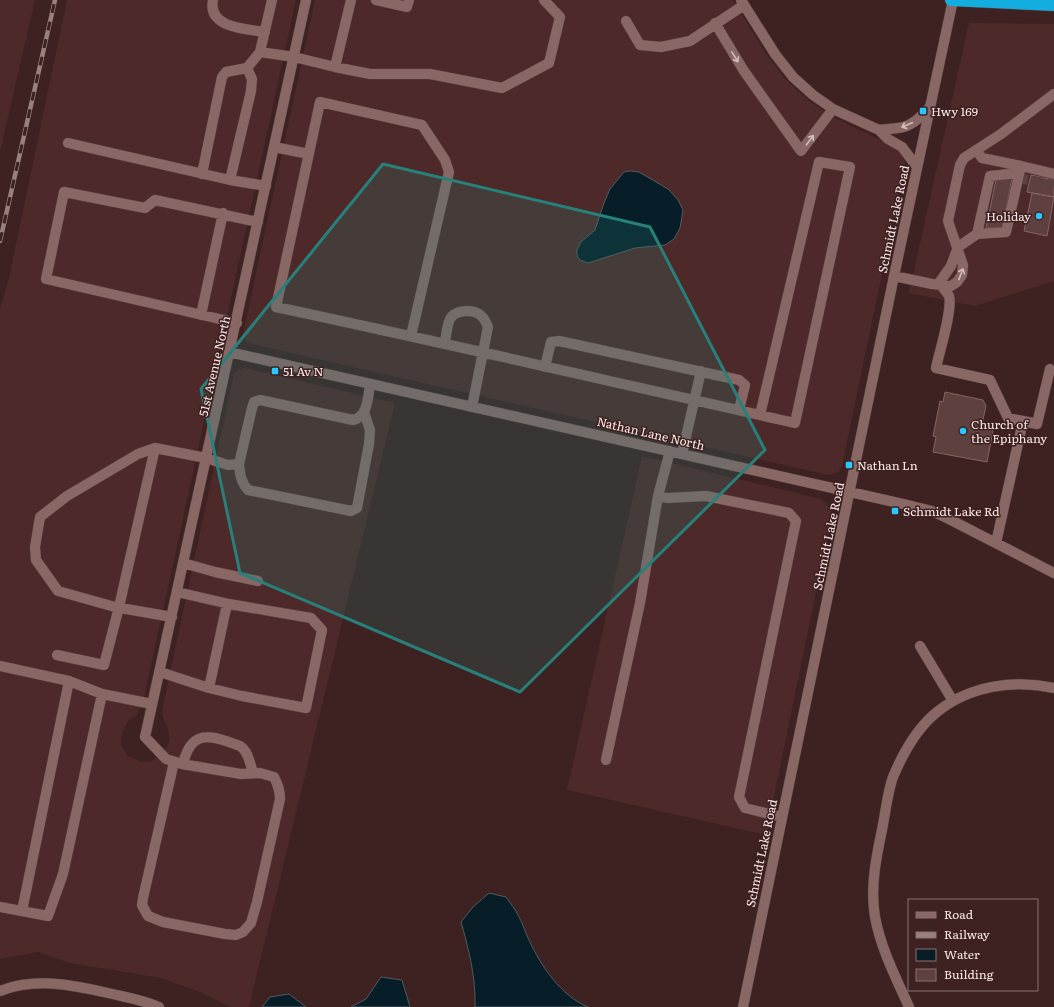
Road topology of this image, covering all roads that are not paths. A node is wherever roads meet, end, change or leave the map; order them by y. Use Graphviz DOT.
graph roads {
  1 [pos="213,0"];
  2 [pos="272,0"];
  3 [pos="306,0"];
  4 [pos="351,0"];
  5 [pos="376,0"];
  6 [pos="409,0"];
  7 [pos="544,0"];
  8 [pos="952,0"];
  9 [pos="742,2"];
  10 [pos="1054,5"];
  11 [pos="626,21"];
  12 [pos="715,23"];
  13 [pos="265,32"];
  14 [pos="260,52"];
  15 [pos="294,57"];
  16 [pos="335,67"];
  17 [pos="247,68"];
  18 [pos="1054,94"];
  19 [pos="930,106"];
  20 [pos="833,109"];
  21 [pos="879,130"];
  22 [pos="68,143"];
  23 [pos="274,147"];
  24 [pos="976,150"];
  25 [pos="309,154"];
  26 [pos="917,167"];
  27 [pos="1020,170"];
  28 [pos="202,174"];
  29 [pos="1054,174"];
  30 [pos="230,180"];
  31 [pos="266,186"];
  32 [pos="223,213"];
  33 [pos="258,222"];
  34 [pos="977,234"];
  35 [pos="958,247"];
  36 [pos="894,276"];
  37 [pos="939,283"];
  38 [pos="200,315"];
  39 [pos="237,323"];
  40 [pos="412,336"];
  41 [pos="444,343"];
  42 [pos="229,352"];
  43 [pos="482,352"];
  44 [pos="545,366"];
  45 [pos="1050,369"];
  46 [pos="701,371"];
  47 [pos="370,384"];
  48 [pos="696,400"];
  49 [pos="472,407"];
  50 [pos="739,410"];
  51 [pos="364,412"];
  52 [pos="760,415"];
  53 [pos="1024,422"];
  54 [pos="155,448"];
  55 [pos="670,451"];
  56 [pos="682,454"];
  57 [pos="206,458"];
  58 [pos="239,464"];
  59 [pos="850,491"];
  60 [pos="658,496"];
  61 [pos="996,543"];
  62 [pos="183,563"];
  63 [pos="1054,573"];
  64 [pos="258,581"];
  65 [pos="177,592"];
  66 [pos="227,604"];
  67 [pos="120,607"];
  68 [pos="172,617"];
  69 [pos="920,646"];
  70 [pos="58,655"];
  71 [pos="0,666"];
  72 [pos="160,672"];
  73 [pos="69,681"];
  74 [pos="209,688"];
  75 [pos="1054,688"];
  76 [pos="102,694"];
  77 [pos="953,701"];
  78 [pos="152,704"];
  79 [pos="606,760"];
  80 [pos="178,763"];
  81 [pos="254,773"];
  82 [pos="782,817"];
  83 [pos="0,907"];
  84 [pos="22,911"];
  85 [pos="0,991"];
  86 [pos="159,1007"];
  87 [pos="742,1007"];
  88 [pos="910,1007"];
  1 -- 13 [label="street"];
  2 -- 13 [label="street"];
  3 -- 15 [label="street, 51st Avenue North"];
  4 -- 16 [label="street"];
  5 -- 6 [label="street"];
  7 -- 16 [label="street"];
  8 -- 10 [label="highway"];
  8 -- 19 [label="street, Schmidt Lake Road"];
  9 -- 12 [label="street"];
  9 -- 20 [label="street"];
  11 -- 12 [label="street"];
  12 -- 20 [label="street, one-way"];
  13 -- 14 [label="street"];
  14 -- 15 [label="street"];
  14 -- 17 [label="street"];
  15 -- 16 [label="street"];
  15 -- 23 [label="street, 51st Avenue North"];
  17 -- 28 [label="street"];
  17 -- 30 [label="street"];
  18 -- 24 [label="street"];
  19 -- 21 [label="street, one-way"];
  19 -- 26 [label="street, Schmidt Lake Road"];
  20 -- 21 [label="street"];
  21 -- 26 [label="street"];
  22 -- 28 [label="street"];
  23 -- 25 [label="street"];
  23 -- 31 [label="street, 51st Avenue North"];
  24 -- 27 [label="street"];
  24 -- 35 [label="street"];
  25 -- 40 [label="street"];
  25 -- 40 [label="street"];
  26 -- 36 [label="street, Schmidt Lake Road"];
  27 -- 29 [label="street"];
  27 -- 34 [label="street"];
  27 -- 34 [label="street"];
  28 -- 30 [label="street"];
  30 -- 31 [label="street"];
  31 -- 33 [label="street, 51st Avenue North"];
  32 -- 33 [label="street"];
  32 -- 38 [label="street"];
  32 -- 38 [label="street"];
  33 -- 39 [label="street, 51st Avenue North"];
  34 -- 35 [label="street"];
  35 -- 37 [label="street"];
  36 -- 37 [label="street"];
  36 -- 59 [label="street, Schmidt Lake Road"];
  37 -- 53 [label="street"];
  38 -- 39 [label="street"];
  39 -- 42 [label="street, 51st Avenue North"];
  40 -- 41 [label="street"];
  41 -- 43 [label="street"];
  41 -- 43 [label="street"];
  42 -- 47 [label="street, Nathan Lane North"];
  42 -- 57 [label="street, 51st Avenue North"];
  43 -- 44 [label="street"];
  43 -- 49 [label="street"];
  44 -- 46 [label="street"];
  44 -- 48 [label="street"];
  45 -- 53 [label="street"];
  46 -- 48 [label="street"];
  46 -- 50 [label="street"];
  47 -- 49 [label="street, Nathan Lane North"];
  47 -- 51 [label="street"];
  48 -- 50 [label="street"];
  48 -- 56 [label="street"];
  49 -- 55 [label="street, Nathan Lane North"];
  50 -- 52 [label="street"];
  51 -- 58 [label="street"];
  51 -- 58 [label="street"];
  52 -- 52 [label="street"];
  53 -- 61 [label="street"];
  54 -- 57 [label="street"];
  54 -- 67 [label="street"];
  54 -- 67 [label="street"];
  55 -- 56 [label="street, Nathan Lane North"];
  55 -- 60 [label="street"];
  56 -- 59 [label="street, Nathan Lane North"];
  57 -- 58 [label="street"];
  57 -- 62 [label="street, 51st Avenue North"];
  59 -- 61 [label="street, Nathan Lane North"];
  59 -- 82 [label="street, Schmidt Lake Road"];
  60 -- 79 [label="street"];
  60 -- 82 [label="street"];
  61 -- 63 [label="street, Nathan Lane North"];
  62 -- 64 [label="street"];
  62 -- 65 [label="street, 51st Avenue North"];
  65 -- 66 [label="street"];
  65 -- 68 [label="street, 51st Avenue North"];
  66 -- 74 [label="street"];
  66 -- 74 [label="street"];
  67 -- 68 [label="street"];
  67 -- 70 [label="street"];
  68 -- 72 [label="street, 51st Avenue North"];
  69 -- 77 [label="street"];
  71 -- 73 [label="street"];
  72 -- 74 [label="street"];
  72 -- 78 [label="street, 51st Avenue North"];
  73 -- 76 [label="street"];
  73 -- 84 [label="street"];
  75 -- 77 [label="street"];
  76 -- 78 [label="street"];
  76 -- 84 [label="street"];
  77 -- 88 [label="street"];
  78 -- 80 [label="street, 51st Avenue North"];
  80 -- 81 [label="street"];
  80 -- 81 [label="street"];
  80 -- 81 [label="street"];
  82 -- 87 [label="street, Schmidt Lake Road"];
  83 -- 84 [label="street"];
  85 -- 86 [label="street"];
}
